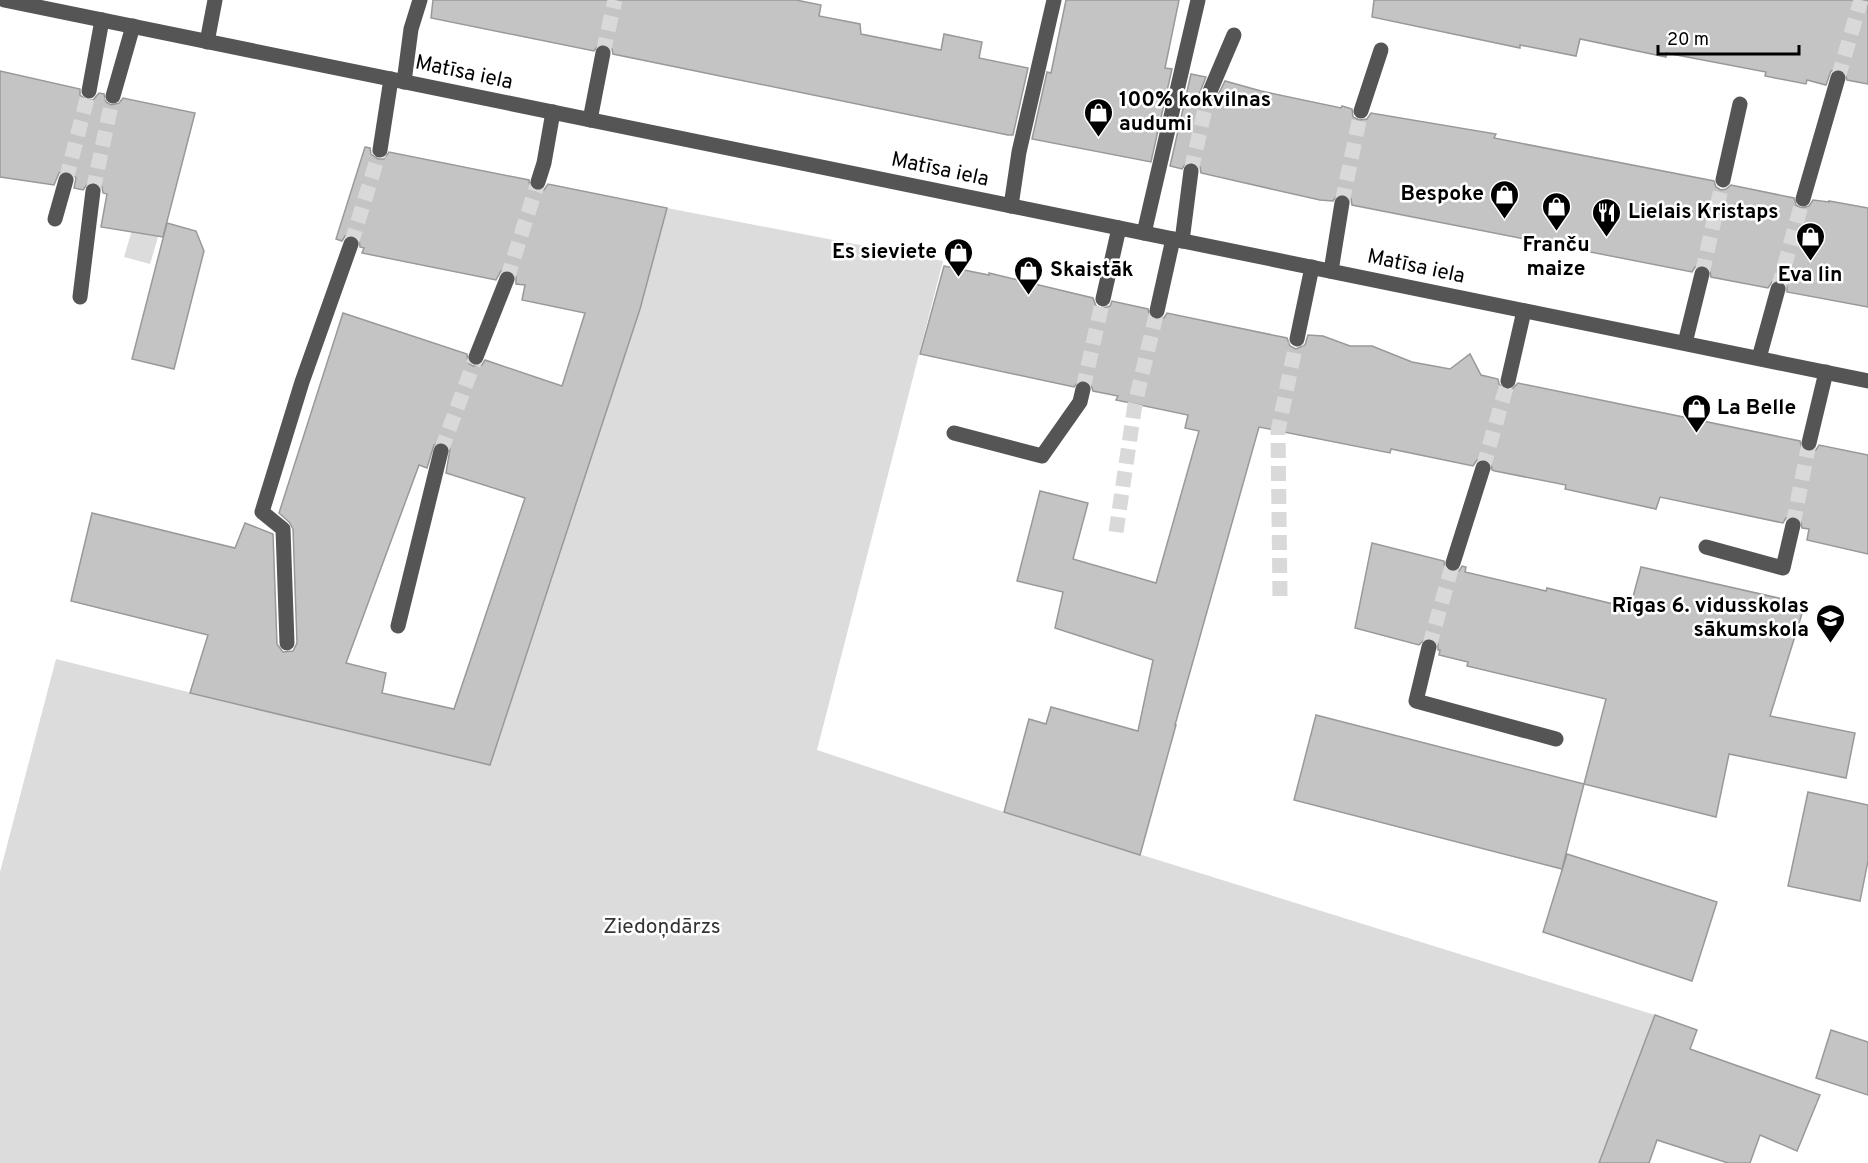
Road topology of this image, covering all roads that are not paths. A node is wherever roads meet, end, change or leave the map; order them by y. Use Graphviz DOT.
graph roads {
  1 [pos="4,0"];
  2 [pos="215,0"];
  3 [pos="420,0"];
  4 [pos="1054,0"];
  5 [pos="1198,0"];
  6 [pos="74,7"];
  7 [pos="102,21"];
  8 [pos="133,27"];
  9 [pos="1234,34"];
  10 [pos="207,42"];
  11 [pos="1381,50"];
  12 [pos="603,52"];
  13 [pos="1838,78"];
  14 [pos="398,80"];
  15 [pos="88,91"];
  16 [pos="113,96"];
  17 [pos="1208,96"];
  18 [pos="1740,104"];
  19 [pos="1361,111"];
  20 [pos="553,112"];
  21 [pos="590,120"];
  22 [pos="380,150"];
  23 [pos="1191,171"];
  24 [pos="66,180"];
  25 [pos="1723,180"];
  26 [pos="538,182"];
  27 [pos="93,191"];
  28 [pos="1803,199"];
  29 [pos="1342,203"];
  30 [pos="1011,206"];
  31 [pos="55,219"];
  32 [pos="1119,228"];
  33 [pos="1144,233"];
  34 [pos="1178,240"];
  35 [pos="351,244"];
  36 [pos="1312,267"];
  37 [pos="1331,271"];
  38 [pos="1702,274"];
  39 [pos="507,279"];
  40 [pos="1778,289"];
  41 [pos="80,297"];
  42 [pos="1103,299"];
  43 [pos="1157,311"];
  44 [pos="1524,311"];
  45 [pos="1297,339"];
  46 [pos="1685,343"];
  47 [pos="476,357"];
  48 [pos="1759,358"];
  49 [pos="1826,372"];
  50 [pos="1508,381"];
  51 [pos="1868,381"];
  52 [pos="1083,389"];
  53 [pos="954,433"];
  54 [pos="1809,442"];
  55 [pos="441,451"];
  56 [pos="1483,468"];
  57 [pos="1792,525"];
  58 [pos="1706,548"];
  59 [pos="1453,563"];
  60 [pos="398,626"];
  61 [pos="287,643"];
  62 [pos="1429,647"];
  63 [pos="1556,739"];
  1 -- 6 [label="street, Matīsa iela"];
  2 -- 10 [label="street"];
  3 -- 14 [label="street"];
  4 -- 30 [label="street"];
  5 -- 33 [label="street"];
  6 -- 7 [label="street, Matīsa iela"];
  7 -- 8 [label="street, Matīsa iela"];
  7 -- 15 [label="street"];
  8 -- 10 [label="street, Matīsa iela"];
  8 -- 16 [label="street"];
  9 -- 17 [label="street"];
  10 -- 14 [label="street, Matīsa iela"];
  11 -- 19 [label="street"];
  12 -- 21 [label="street"];
  13 -- 28 [label="street"];
  14 -- 20 [label="street, Matīsa iela"];
  14 -- 22 [label="street"];
  18 -- 25 [label="street"];
  20 -- 21 [label="street, Matīsa iela"];
  20 -- 26 [label="street"];
  21 -- 30 [label="street, Matīsa iela"];
  23 -- 34 [label="street"];
  24 -- 31 [label="street"];
  27 -- 41 [label="street"];
  29 -- 37 [label="street"];
  30 -- 32 [label="street, Matīsa iela"];
  32 -- 33 [label="street, Matīsa iela"];
  32 -- 42 [label="street"];
  33 -- 34 [label="street, Matīsa iela"];
  34 -- 36 [label="street, Matīsa iela"];
  34 -- 43 [label="street"];
  35 -- 61 [label="street"];
  36 -- 37 [label="street, Matīsa iela"];
  36 -- 45 [label="street"];
  37 -- 44 [label="street, Matīsa iela"];
  38 -- 46 [label="street"];
  39 -- 47 [label="street"];
  40 -- 48 [label="street"];
  44 -- 46 [label="street, Matīsa iela"];
  44 -- 50 [label="street"];
  46 -- 48 [label="street, Matīsa iela"];
  48 -- 49 [label="street, Matīsa iela"];
  49 -- 51 [label="street, Matīsa iela"];
  49 -- 54 [label="street"];
  52 -- 53 [label="street"];
  55 -- 60 [label="street"];
  56 -- 59 [label="street"];
  57 -- 58 [label="street"];
  62 -- 63 [label="street"];
}
